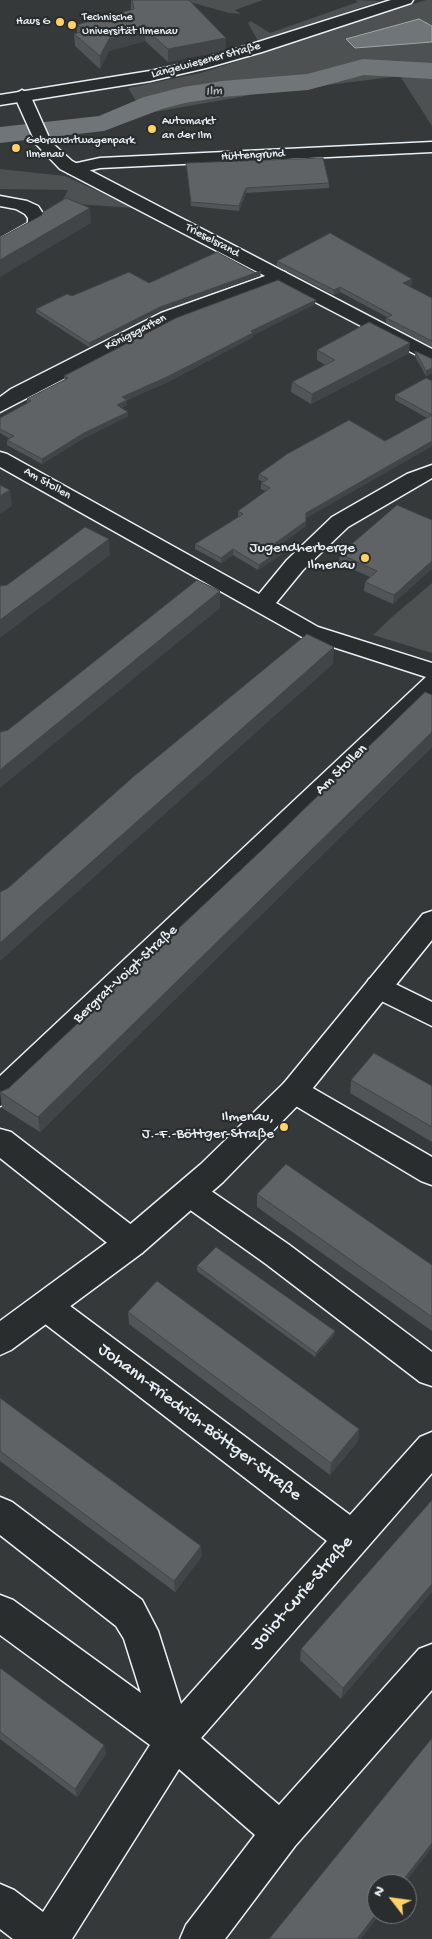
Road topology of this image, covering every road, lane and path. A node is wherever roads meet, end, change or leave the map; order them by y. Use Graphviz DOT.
graph roads {
  1 [pos="406,0"];
  2 [pos="22,95"];
  3 [pos="0,100"];
  4 [pos="432,147"];
  5 [pos="74,169"];
  6 [pos="0,201"];
  7 [pos="0,246"];
  8 [pos="279,276"];
  9 [pos="432,357"];
  10 [pos="0,406"];
  11 [pos="5,466"];
  12 [pos="432,471"];
  13 [pos="262,605"];
  14 [pos="432,671"];
  15 [pos="432,683"];
  16 [pos="252,857"];
  17 [pos="432,921"];
  18 [pos="379,986"];
  19 [pos="432,1015"];
  20 [pos="294,1091"];
  21 [pos="0,1094"];
  22 [pos="0,1141"];
  23 [pos="432,1172"];
  24 [pos="190,1193"];
  25 [pos="131,1243"];
  26 [pos="47,1307"];
  27 [pos="0,1340"];
  28 [pos="432,1370"];
  29 [pos="432,1448"];
  30 [pos="0,1514"];
  31 [pos="352,1538"];
  32 [pos="0,1613"];
  33 [pos="432,1662"];
  34 [pos="174,1740"];
  35 [pos="281,1832"];
  36 [pos="0,1904"];
  37 [pos="48,1939"];
  38 [pos="200,1939"];
  1 -- 2 [label="street, Langewiesener Straße"];
  2 -- 3 [label="street, Langewiesener Straße"];
  2 -- 5 [label="street, Trieselsrand"];
  4 -- 5 [label="street, Hüttengrund"];
  5 -- 8 [label="street, Trieselsrand"];
  6 -- 7 [label="street"];
  8 -- 9 [label="street, Trieselsrand"];
  8 -- 10 [label="street, Königsgarten"];
  11 -- 13 [label="street, Am Stollen"];
  12 -- 13 [label="street"];
  13 -- 14 [label="street, Am Stollen"];
  15 -- 16 [label="street, Am Stollen"];
  16 -- 21 [label="street, Bergrat-Voigt-Straße"];
  17 -- 18 [label="street"];
  18 -- 19 [label="street"];
  18 -- 20 [label="street"];
  20 -- 23 [label="street"];
  20 -- 24 [label="street"];
  22 -- 25 [label="street"];
  24 -- 25 [label="street"];
  24 -- 28 [label="street"];
  25 -- 26 [label="street"];
  26 -- 27 [label="street"];
  26 -- 31 [label="street, Johann-Friedrich-Böttger-Straße"];
  29 -- 31 [label="street, Joliot-Curie-Straße"];
  30 -- 34 [label="street"];
  31 -- 34 [label="street, Joliot-Curie-Straße"];
  32 -- 34 [label="street"];
  33 -- 35 [label="street"];
  34 -- 35 [label="street"];
  34 -- 37 [label="street, Joliot-Curie-Straße"];
  35 -- 38 [label="street"];
  36 -- 37 [label="street"];
}
